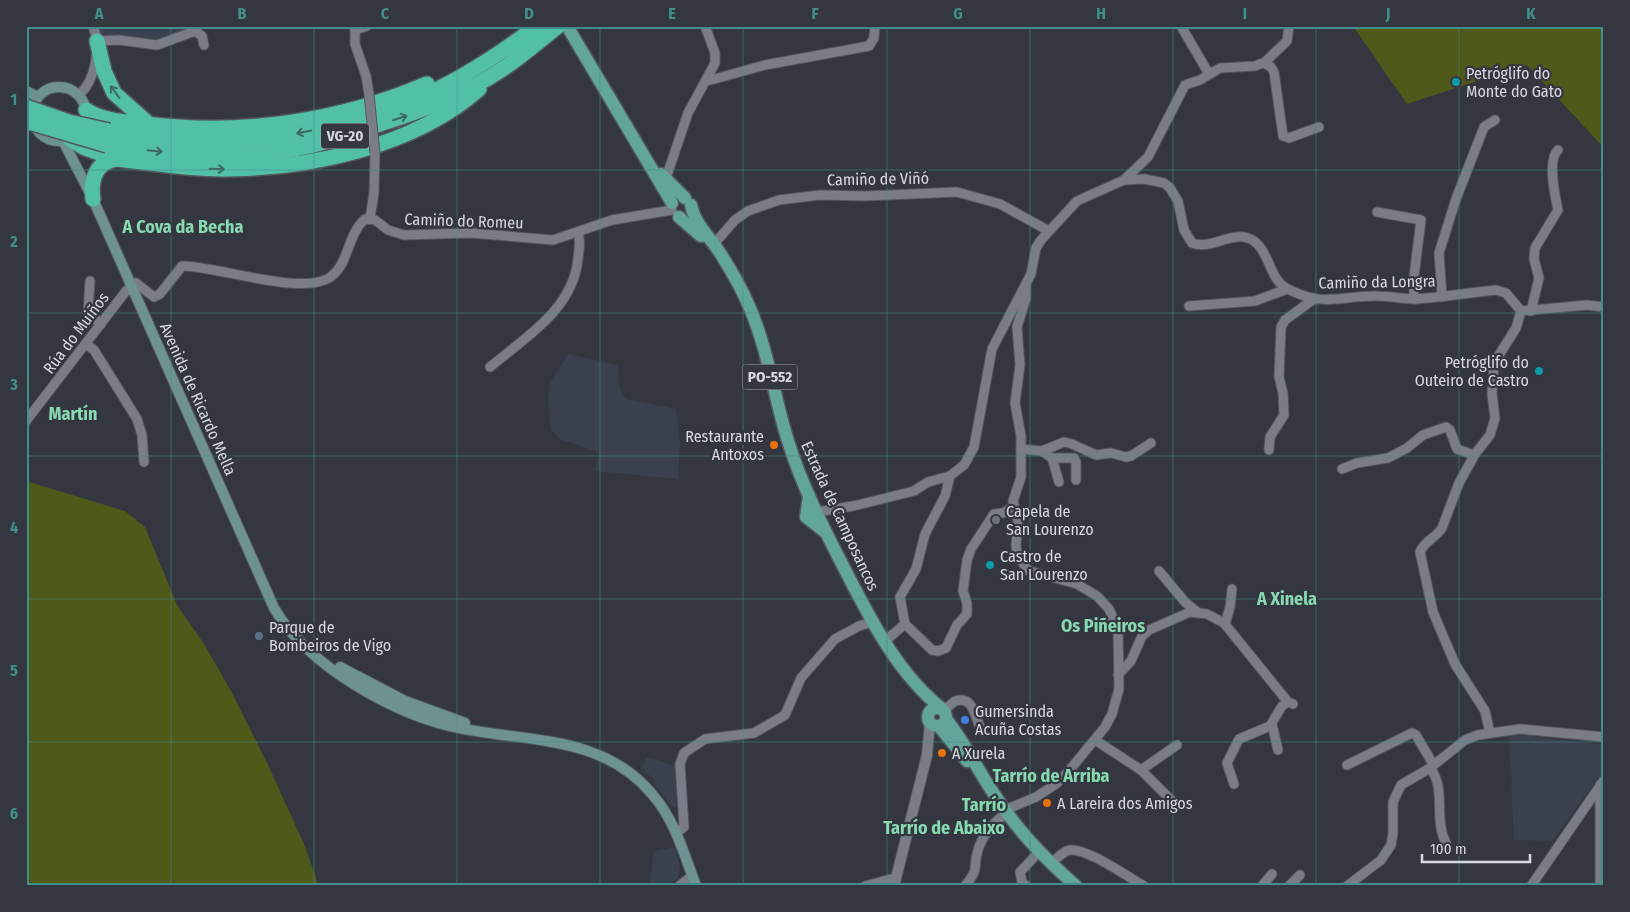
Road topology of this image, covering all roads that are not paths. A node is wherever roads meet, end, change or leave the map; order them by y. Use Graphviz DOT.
graph roads {
  1 [pos="367,26"];
  2 [pos="537,26"];
  3 [pos="558,26"];
  4 [pos="567,26"];
  5 [pos="704,26"];
  6 [pos="875,26"];
  7 [pos="1181,26"];
  8 [pos="1289,26"];
  9 [pos="355,28"];
  10 [pos="95,34"];
  11 [pos="516,42"];
  12 [pos="204,45"];
  13 [pos="1264,63"];
  14 [pos="500,70"];
  15 [pos="1209,74"];
  16 [pos="707,81"];
  17 [pos="26,91"];
  18 [pos="79,95"];
  19 [pos="38,96"];
  20 [pos="26,107"];
  21 [pos="86,110"];
  22 [pos="1495,120"];
  23 [pos="26,121"];
  24 [pos="150,125"];
  25 [pos="1318,127"];
  26 [pos="108,138"];
  27 [pos="66,140"];
  28 [pos="638,145"];
  29 [pos="1558,150"];
  30 [pos="116,159"];
  31 [pos="667,176"];
  32 [pos="1124,180"];
  33 [pos="93,198"];
  34 [pos="688,201"];
  35 [pos="674,210"];
  36 [pos="1377,212"];
  37 [pos="370,218"];
  38 [pos="1049,231"];
  39 [pos="578,232"];
  40 [pos="714,244"];
  41 [pos="730,271"];
  42 [pos="90,281"];
  43 [pos="1026,283"];
  44 [pos="131,286"];
  45 [pos="1287,289"];
  46 [pos="1442,296"];
  47 [pos="1314,299"];
  48 [pos="1414,299"];
  49 [pos="1189,306"];
  50 [pos="1604,307"];
  51 [pos="1521,311"];
  52 [pos="1531,311"];
  53 [pos="101,324"];
  54 [pos="86,344"];
  55 [pos="490,367"];
  56 [pos="26,421"];
  57 [pos="1152,443"];
  58 [pos="1021,449"];
  59 [pos="1269,450"];
  60 [pos="1042,451"];
  61 [pos="1474,455"];
  62 [pos="1052,458"];
  63 [pos="144,462"];
  64 [pos="1342,469"];
  65 [pos="950,476"];
  66 [pos="1076,480"];
  67 [pos="1059,482"];
  68 [pos="1013,507"];
  69 [pos="811,515"];
  70 [pos="1159,571"];
  71 [pos="1232,589"];
  72 [pos="1197,612"];
  73 [pos="873,622"];
  74 [pos="905,624"];
  75 [pos="1225,624"];
  76 [pos="885,641"];
  77 [pos="320,659"];
  78 [pos="1118,675"];
  79 [pos="368,682"];
  80 [pos="400,708"];
  81 [pos="445,721"];
  82 [pos="938,721"];
  83 [pos="1272,724"];
  84 [pos="983,732"];
  85 [pos="1490,733"];
  86 [pos="1604,737"];
  87 [pos="1095,740"];
  88 [pos="1177,745"];
  89 [pos="1278,750"];
  90 [pos="927,755"];
  91 [pos="1347,765"];
  92 [pos="1432,766"];
  93 [pos="1140,770"];
  94 [pos="1602,783"];
  95 [pos="1234,784"];
  96 [pos="991,789"];
  97 [pos="1172,802"];
  98 [pos="1006,812"];
  99 [pos="676,833"];
  100 [pos="1446,843"];
  101 [pos="1038,853"];
  102 [pos="1051,864"];
  103 [pos="1272,874"];
  104 [pos="1300,875"];
  105 [pos="696,882"];
  106 [pos="895,883"];
  107 [pos="679,886"];
  108 [pos="865,886"];
  109 [pos="965,886"];
  110 [pos="1026,886"];
  111 [pos="1076,886"];
  112 [pos="1144,886"];
  113 [pos="1262,886"];
  114 [pos="1289,886"];
  115 [pos="1347,886"];
  116 [pos="1531,886"];
  117 [pos="1600,886"];
  1 -- 9 [label="street"];
  2 -- 11 [label="highway, VG-20"];
  3 -- 14 [label="highway, VG-20"];
  4 -- 28 [label="main road, Estrada de Camposancos / PO-552"];
  5 -- 16 [label="street"];
  6 -- 16 [label="street"];
  7 -- 15 [label="street"];
  8 -- 13 [label="street"];
  9 -- 37 [label="street, bridge"];
  10 -- 12 [label="street"];
  10 -- 18 [label="street"];
  24 -- 10 [label="highway, one-way"];
  11 -- 24 [label="highway"];
  11 -- 26 [label="highway, VG-20, one-way"];
  13 -- 15 [label="street"];
  13 -- 25 [label="street"];
  26 -- 14 [label="highway, VG-20, one-way"];
  30 -- 14 [label="highway, one-way"];
  15 -- 32 [label="street"];
  16 -- 31 [label="street"];
  17 -- 19 [label="main road"];
  18 -- 19 [label="main road"];
  18 -- 21 [label="main road"];
  19 -- 27 [label="main road"];
  20 -- 26 [label="highway, VG-20, bridge"];
  21 -- 24 [label="highway"];
  21 -- 27 [label="main road"];
  22 -- 46 [label="street"];
  23 -- 26 [label="highway, VG-20, bridge"];
  27 -- 30 [label="highway"];
  27 -- 33 [label="main road, Avenida de Ricardo Mella"];
  28 -- 31 [label="main road, Estrada de Camposancos / PO-552"];
  28 -- 35 [label="main road, Estrada de Camposancos / PO-552"];
  29 -- 52 [label="street"];
  30 -- 33 [label="highway"];
  31 -- 34 [label="main road, Estrada de Camposancos / PO-552"];
  32 -- 38 [label="street"];
  32 -- 45 [label="street"];
  33 -- 44 [label="main road, Avenida de Ricardo Mella"];
  34 -- 35 [label="main road"];
  34 -- 35 [label="main road"];
  34 -- 40 [label="main road, Estrada de Camposancos / PO-552"];
  35 -- 39 [label="street, Camiño do Romeu"];
  35 -- 41 [label="main road, Estrada de Camposancos / PO-552"];
  36 -- 48 [label="street"];
  37 -- 39 [label="street, Camiño do Romeu"];
  37 -- 44 [label="street"];
  38 -- 40 [label="street, Camiño de Viñó"];
  38 -- 43 [label="street"];
  39 -- 55 [label="street"];
  40 -- 41 [label="main road, Estrada de Camposancos / PO-552"];
  41 -- 69 [label="main road, Estrada de Camposancos / PO-552"];
  42 -- 53 [label="street"];
  43 -- 58 [label="street"];
  43 -- 65 [label="street"];
  44 -- 53 [label="street, Rúa do Muiños"];
  44 -- 77 [label="main road, Avenida de Ricardo Mella"];
  45 -- 47 [label="street, Camiño da Longra"];
  45 -- 49 [label="street"];
  46 -- 48 [label="street, Camiño da Longra"];
  46 -- 51 [label="street, Camiño da Longra"];
  47 -- 48 [label="street, Camiño da Longra"];
  47 -- 59 [label="street"];
  50 -- 52 [label="street"];
  51 -- 52 [label="street"];
  51 -- 61 [label="street"];
  53 -- 54 [label="street, Rúa do Muiños"];
  54 -- 56 [label="street, Rúa do Muiños"];
  54 -- 63 [label="street"];
  57 -- 60 [label="street"];
  58 -- 60 [label="street"];
  58 -- 68 [label="street"];
  60 -- 62 [label="street"];
  61 -- 64 [label="street"];
  61 -- 85 [label="street"];
  62 -- 66 [label="street"];
  62 -- 67 [label="street"];
  65 -- 69 [label="street"];
  65 -- 74 [label="street"];
  68 -- 74 [label="street"];
  68 -- 78 [label="street"];
  69 -- 73 [label="main road, Estrada de Camposancos"];
  70 -- 72 [label="street"];
  71 -- 75 [label="street"];
  72 -- 75 [label="street"];
  72 -- 78 [label="street"];
  73 -- 76 [label="main road, Estrada de Camposancos"];
  73 -- 99 [label="street"];
  74 -- 76 [label="street"];
  75 -- 83 [label="street"];
  76 -- 82 [label="main road, Estrada de Camposancos"];
  77 -- 79 [label="main road, Avenida de Ricardo Mella"];
  77 -- 80 [label="main road, Avenida de Ricardo Mella"];
  78 -- 87 [label="street"];
  79 -- 80 [label="main road"];
  79 -- 81 [label="main road, Avenida de Ricardo Mella"];
  80 -- 81 [label="main road, Avenida de Ricardo Mella"];
  81 -- 99 [label="main road, Avenida de Ricardo Mella"];
  82 -- 84 [label="street"];
  82 -- 90 [label="street"];
  82 -- 90 [label="street"];
  82 -- 96 [label="main road, Estrada de Camposancos"];
  82 -- 96 [label="main road, Estrada de Camposancos"];
  83 -- 89 [label="street"];
  83 -- 95 [label="street"];
  85 -- 86 [label="street"];
  85 -- 92 [label="street"];
  87 -- 93 [label="street"];
  87 -- 98 [label="street"];
  88 -- 93 [label="street"];
  90 -- 106 [label="street"];
  91 -- 92 [label="street"];
  92 -- 100 [label="street"];
  92 -- 115 [label="street"];
  93 -- 97 [label="street"];
  94 -- 116 [label="street"];
  94 -- 117 [label="street"];
  96 -- 98 [label="main road, Estrada de Camposancos"];
  98 -- 101 [label="main road, Estrada de Camposancos"];
  98 -- 109 [label="street"];
  99 -- 105 [label="main road, Avenida de Ricardo Mella"];
  101 -- 102 [label="main road, Estrada de Camposancos"];
  101 -- 110 [label="street"];
  102 -- 111 [label="main road, Estrada de Camposancos"];
  102 -- 112 [label="street"];
  103 -- 113 [label="street"];
  104 -- 114 [label="street"];
  105 -- 107 [label="street"];
  106 -- 108 [label="street"];
}
